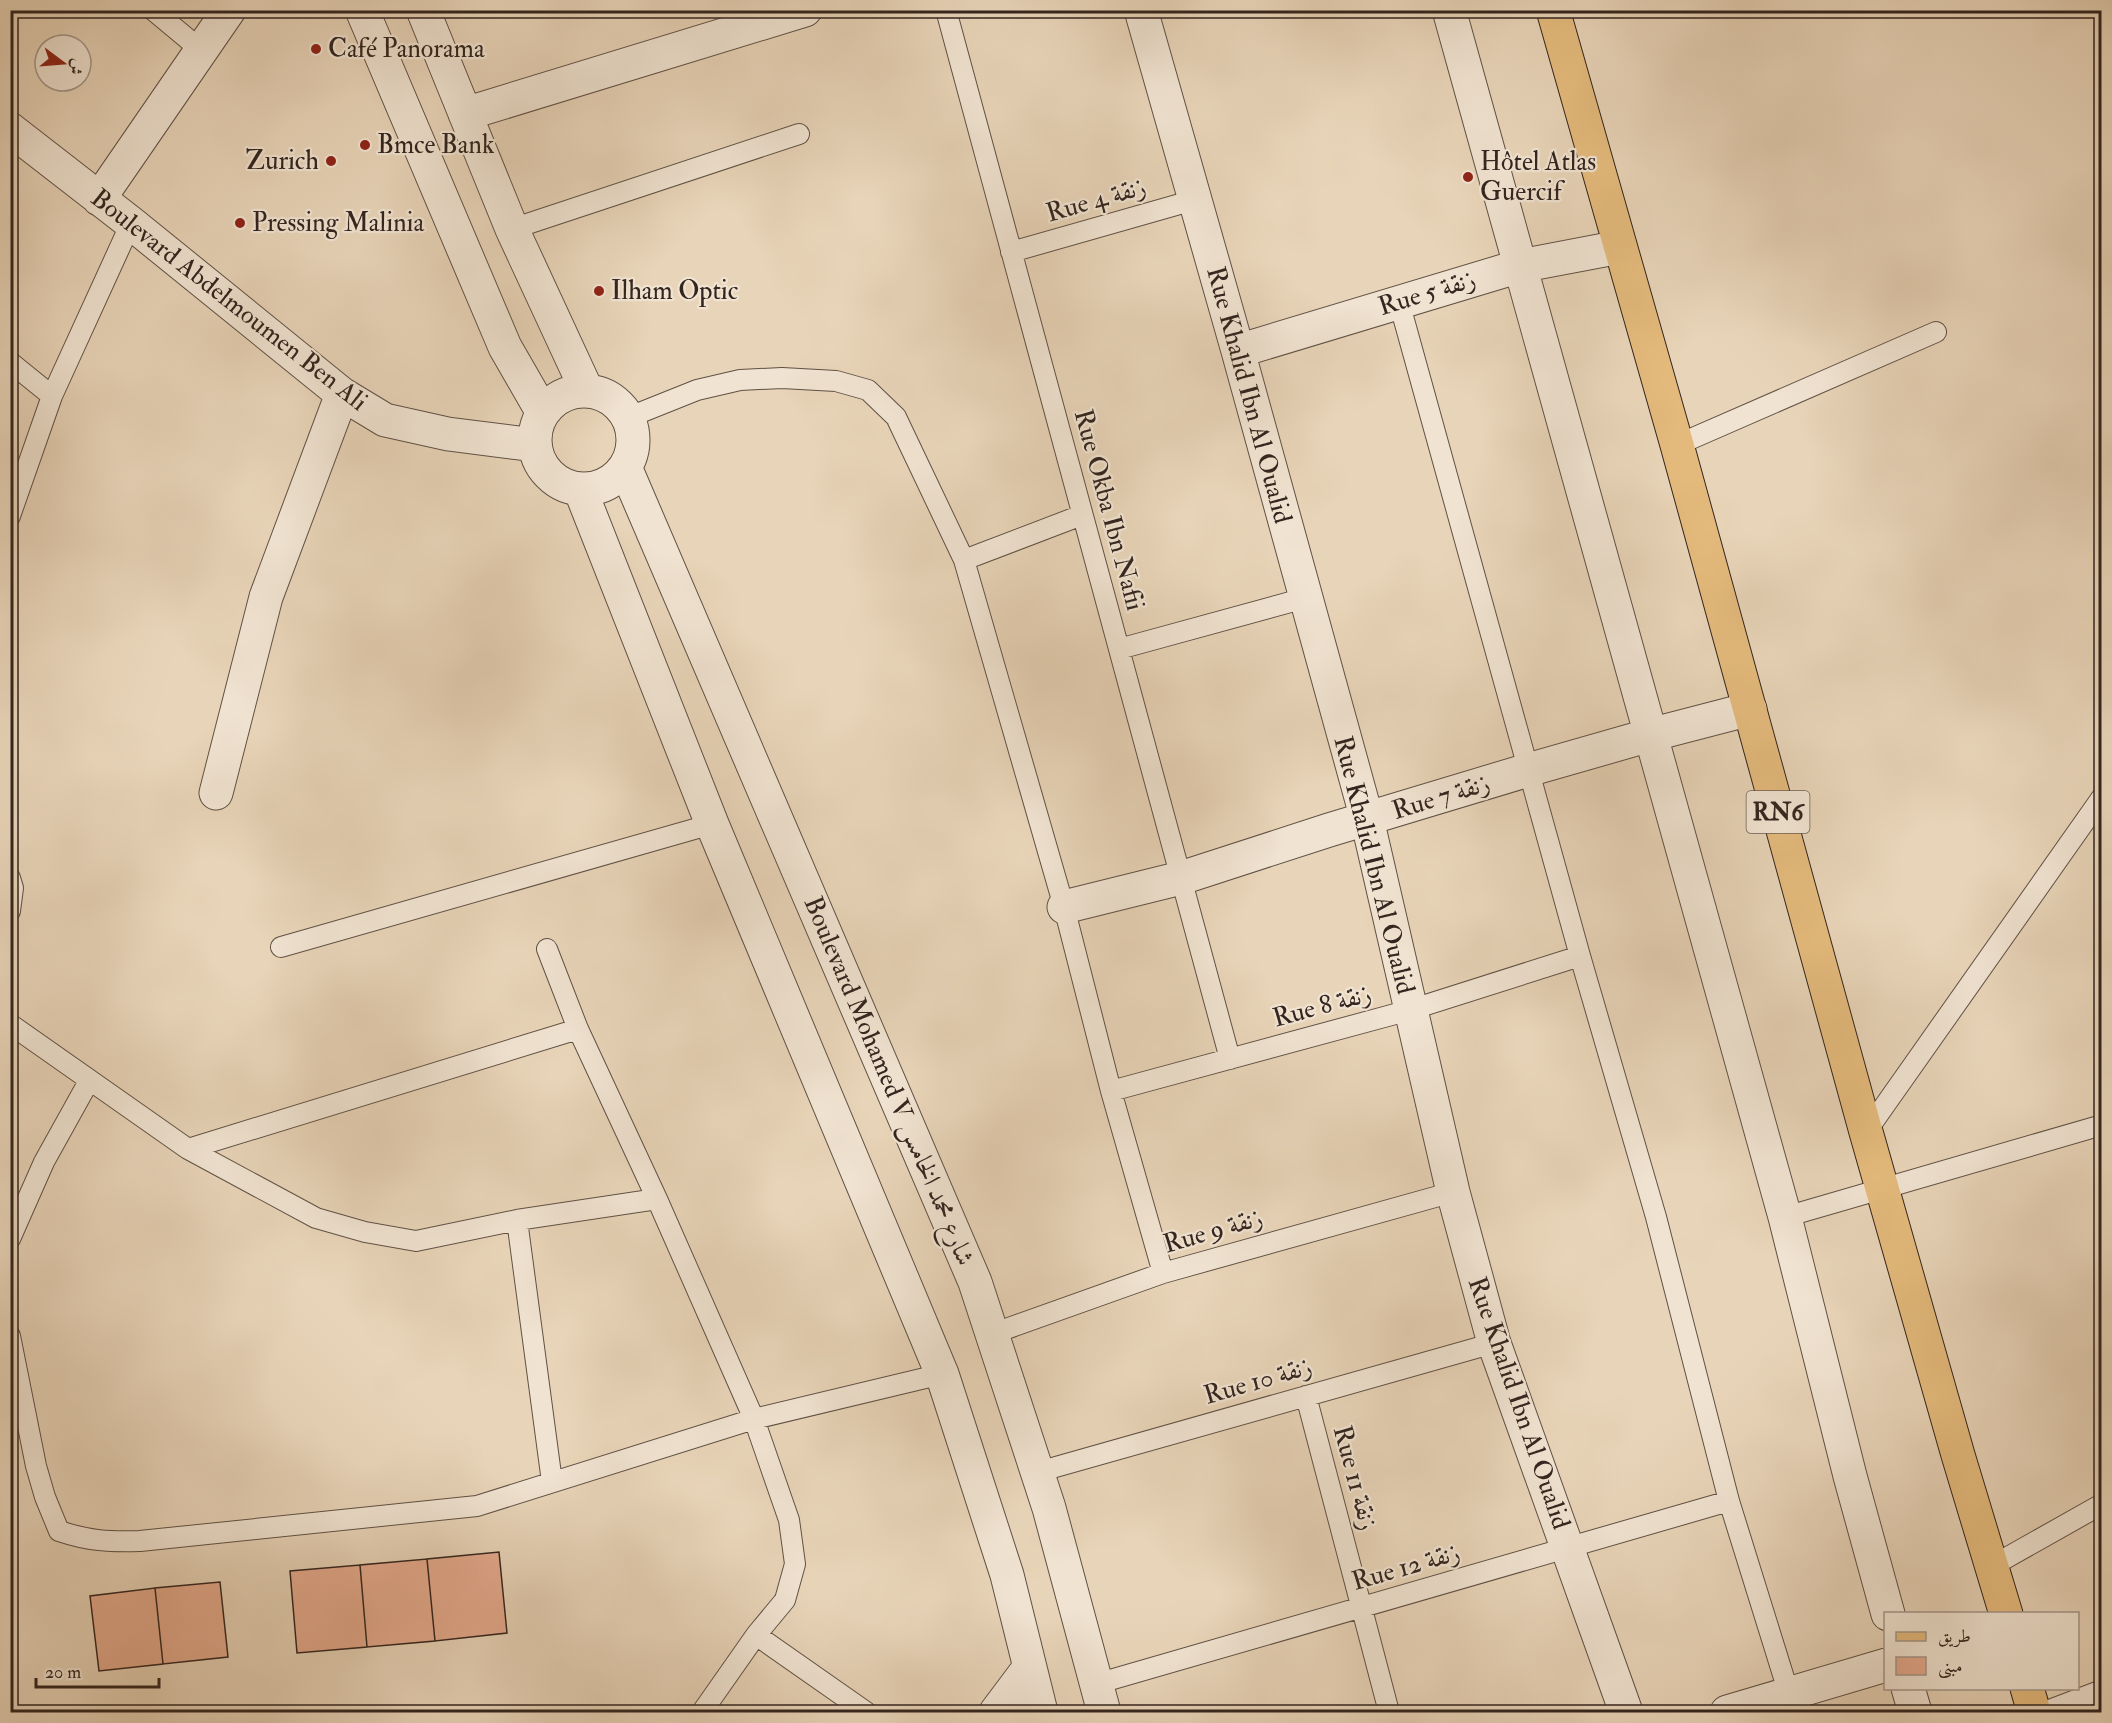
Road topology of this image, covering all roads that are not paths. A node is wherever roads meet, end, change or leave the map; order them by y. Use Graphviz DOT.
graph roads {
  1 [pos="153,10"];
  2 [pos="229,10"];
  3 [pos="362,10"];
  4 [pos="423,10"];
  5 [pos="805,10"];
  6 [pos="946,10"];
  7 [pos="1141,10"];
  8 [pos="1449,10"];
  9 [pos="1553,10"];
  10 [pos="201,50"];
  11 [pos="465,114"];
  12 [pos="10,129"];
  13 [pos="799,134"];
  14 [pos="99,199"];
  15 [pos="1194,200"];
  16 [pos="131,223"];
  17 [pos="512,229"];
  18 [pos="1620,247"];
  19 [pos="1011,252"];
  20 [pos="1520,266"];
  21 [pos="1399,302"];
  22 [pos="1936,332"];
  23 [pos="1238,351"];
  24 [pos="10,362"];
  25 [pos="587,391"];
  26 [pos="342,394"];
  27 [pos="52,396"];
  28 [pos="543,413"];
  29 [pos="627,418"];
  30 [pos="535,445"];
  31 [pos="1677,446"];
  32 [pos="625,467"];
  33 [pos="580,489"];
  34 [pos="1082,515"];
  35 [pos="10,516"];
  36 [pos="963,560"];
  37 [pos="1305,598"];
  38 [pos="1119,649"];
  39 [pos="1750,709"];
  40 [pos="1650,735"];
  41 [pos="1528,770"];
  42 [pos="216,793"];
  43 [pos="2102,797"];
  44 [pos="1367,819"];
  45 [pos="712,824"];
  46 [pos="1181,878"];
  47 [pos="10,879"];
  48 [pos="1064,907"];
  49 [pos="10,911"];
  50 [pos="281,947"];
  51 [pos="547,949"];
  52 [pos="1580,956"];
  53 [pos="1410,1010"];
  54 [pos="10,1024"];
  55 [pos="578,1029"];
  56 [pos="1230,1059"];
  57 [pos="89,1081"];
  58 [pos="1112,1091"];
  59 [pos="2102,1125"];
  60 [pos="1866,1132"];
  61 [pos="188,1149"];
  62 [pos="1882,1189"];
  63 [pos="1453,1192"];
  64 [pos="657,1199"];
  65 [pos="1785,1217"];
  66 [pos="517,1220"];
  67 [pos="10,1239"];
  68 [pos="1163,1273"];
  69 [pos="992,1334"];
  70 [pos="10,1336"];
  71 [pos="1494,1343"];
  72 [pos="942,1374"];
  73 [pos="1305,1396"];
  74 [pos="754,1419"];
  75 [pos="1038,1472"];
  76 [pos="552,1482"];
  77 [pos="1729,1501"];
  78 [pos="2102,1504"];
  79 [pos="1568,1548"];
  80 [pos="1992,1566"];
  81 [pos="1361,1608"];
  82 [pos="1887,1612"];
  83 [pos="2005,1612"];
  84 [pos="756,1635"];
  85 [pos="1884,1666"];
  86 [pos="1029,1668"];
  87 [pos="1908,1690"];
  88 [pos="2027,1690"];
  89 [pos="2102,1690"];
  90 [pos="1789,1694"];
  91 [pos="1100,1698"];
  92 [pos="702,1713"];
  93 [pos="866,1713"];
  94 [pos="996,1713"];
  95 [pos="1041,1713"];
  96 [pos="1389,1713"];
  97 [pos="1626,1713"];
  98 [pos="1727,1713"];
  99 [pos="1915,1713"];
  100 [pos="2034,1713"];
  101 [pos="2044,1713"];
  1 -- 10 [label="lane"];
  2 -- 10 [label="street"];
  3 -- 28 [label="street"];
  4 -- 11 [label="street"];
  5 -- 11 [label="street"];
  6 -- 19 [label="lane, Rue Okba Ibn Nafii"];
  7 -- 15 [label="street, Rue Khalid Ibn Al Oualid"];
  8 -- 20 [label="street"];
  9 -- 18 [label="main road, RN6"];
  10 -- 14 [label="street"];
  11 -- 17 [label="street"];
  12 -- 14 [label="street, Boulevard Abdelmoumen Ben Ali"];
  13 -- 17 [label="lane"];
  14 -- 16 [label="street, Boulevard Abdelmoumen Ben Ali"];
  15 -- 19 [label="lane, Rue 4 زنقة"];
  15 -- 23 [label="street, Rue Khalid Ibn Al Oualid"];
  16 -- 26 [label="street, Boulevard Abdelmoumen Ben Ali"];
  16 -- 27 [label="lane"];
  17 -- 25 [label="street"];
  18 -- 20 [label="street, Rue 5 زنقة"];
  18 -- 31 [label="main road, RN6"];
  19 -- 34 [label="lane, Rue Okba Ibn Nafii"];
  20 -- 21 [label="street, Rue 5 زنقة"];
  20 -- 40 [label="street"];
  21 -- 23 [label="street, Rue 5 زنقة"];
  21 -- 41 [label="lane"];
  22 -- 31 [label="lane"];
  23 -- 37 [label="street, Rue Khalid Ibn Al Oualid"];
  24 -- 27 [label="lane"];
  25 -- 28 [label="street"];
  25 -- 29 [label="street"];
  26 -- 30 [label="street, Boulevard Abdelmoumen Ben Ali"];
  26 -- 42 [label="street"];
  27 -- 35 [label="lane"];
  28 -- 30 [label="street"];
  29 -- 32 [label="street"];
  29 -- 36 [label="lane"];
  30 -- 33 [label="street"];
  31 -- 39 [label="main road, RN6"];
  32 -- 33 [label="street"];
  32 -- 69 [label="street, Boulevard Mohamed V شارع محمد الخامس"];
  33 -- 45 [label="street"];
  34 -- 36 [label="lane"];
  34 -- 38 [label="lane, Rue Okba Ibn Nafii"];
  36 -- 48 [label="lane"];
  37 -- 38 [label="lane"];
  37 -- 44 [label="street, Rue Khalid Ibn Al Oualid"];
  38 -- 46 [label="lane, Rue Okba Ibn Nafii"];
  39 -- 40 [label="street, Rue 7 زنقة"];
  39 -- 60 [label="main road, RN6"];
  40 -- 41 [label="street, Rue 7 زنقة"];
  40 -- 65 [label="street"];
  41 -- 44 [label="street, Rue 7 زنقة"];
  41 -- 52 [label="lane"];
  43 -- 60 [label="lane"];
  44 -- 46 [label="street, Rue 7 زنقة"];
  44 -- 53 [label="street, Rue Khalid Ibn Al Oualid"];
  45 -- 50 [label="lane"];
  45 -- 72 [label="street"];
  46 -- 48 [label="street, Rue 7 زنقة"];
  46 -- 56 [label="lane, Rue Okba Ibn Nafii"];
  47 -- 49 [label="lane"];
  48 -- 58 [label="lane"];
  51 -- 55 [label="lane"];
  52 -- 53 [label="lane, Rue 8 زنقة"];
  52 -- 77 [label="lane"];
  53 -- 56 [label="lane, Rue 8 زنقة"];
  53 -- 63 [label="street, Rue Khalid Ibn Al Oualid"];
  54 -- 57 [label="lane"];
  55 -- 61 [label="lane"];
  55 -- 64 [label="lane"];
  56 -- 58 [label="lane, Rue 8 زنقة"];
  57 -- 61 [label="lane"];
  57 -- 67 [label="lane"];
  58 -- 68 [label="lane"];
  59 -- 62 [label="lane"];
  60 -- 62 [label="main road, RN6"];
  61 -- 66 [label="lane"];
  62 -- 65 [label="lane"];
  62 -- 80 [label="main road, RN6"];
  63 -- 68 [label="lane, Rue 9 زنقة"];
  63 -- 71 [label="street, Rue Khalid Ibn Al Oualid"];
  64 -- 66 [label="lane"];
  64 -- 74 [label="lane"];
  65 -- 82 [label="street"];
  66 -- 76 [label="lane"];
  68 -- 69 [label="lane, Rue 9 زنقة"];
  69 -- 75 [label="street, Boulevard Mohamed V شارع محمد الخامس"];
  70 -- 76 [label="lane"];
  71 -- 73 [label="lane, Rue 10 زنقة"];
  71 -- 79 [label="street, Rue Khalid Ibn Al Oualid"];
  72 -- 74 [label="lane"];
  72 -- 86 [label="street"];
  73 -- 75 [label="lane, Rue 10 زنقة"];
  73 -- 81 [label="lane, Rue 11 زنقة"];
  74 -- 76 [label="lane"];
  74 -- 84 [label="lane"];
  75 -- 91 [label="street, Boulevard Mohamed V شارع محمد الخامس"];
  77 -- 79 [label="lane, Rue 12 زنقة"];
  77 -- 90 [label="lane"];
  78 -- 80 [label="lane"];
  79 -- 81 [label="lane, Rue 12 زنقة"];
  79 -- 97 [label="street, Rue Khalid Ibn Al Oualid"];
  80 -- 83 [label="main road, RN6"];
  81 -- 91 [label="lane, Rue 12 زنقة"];
  81 -- 96 [label="lane, Rue 11 زنقة"];
  84 -- 92 [label="lane"];
  84 -- 93 [label="lane"];
  85 -- 90 [label="street"];
  86 -- 94 [label="street"];
  86 -- 95 [label="street"];
  87 -- 99 [label="street"];
  88 -- 100 [label="main road"];
  89 -- 101 [label="lane"];
  90 -- 98 [label="street"];
}
